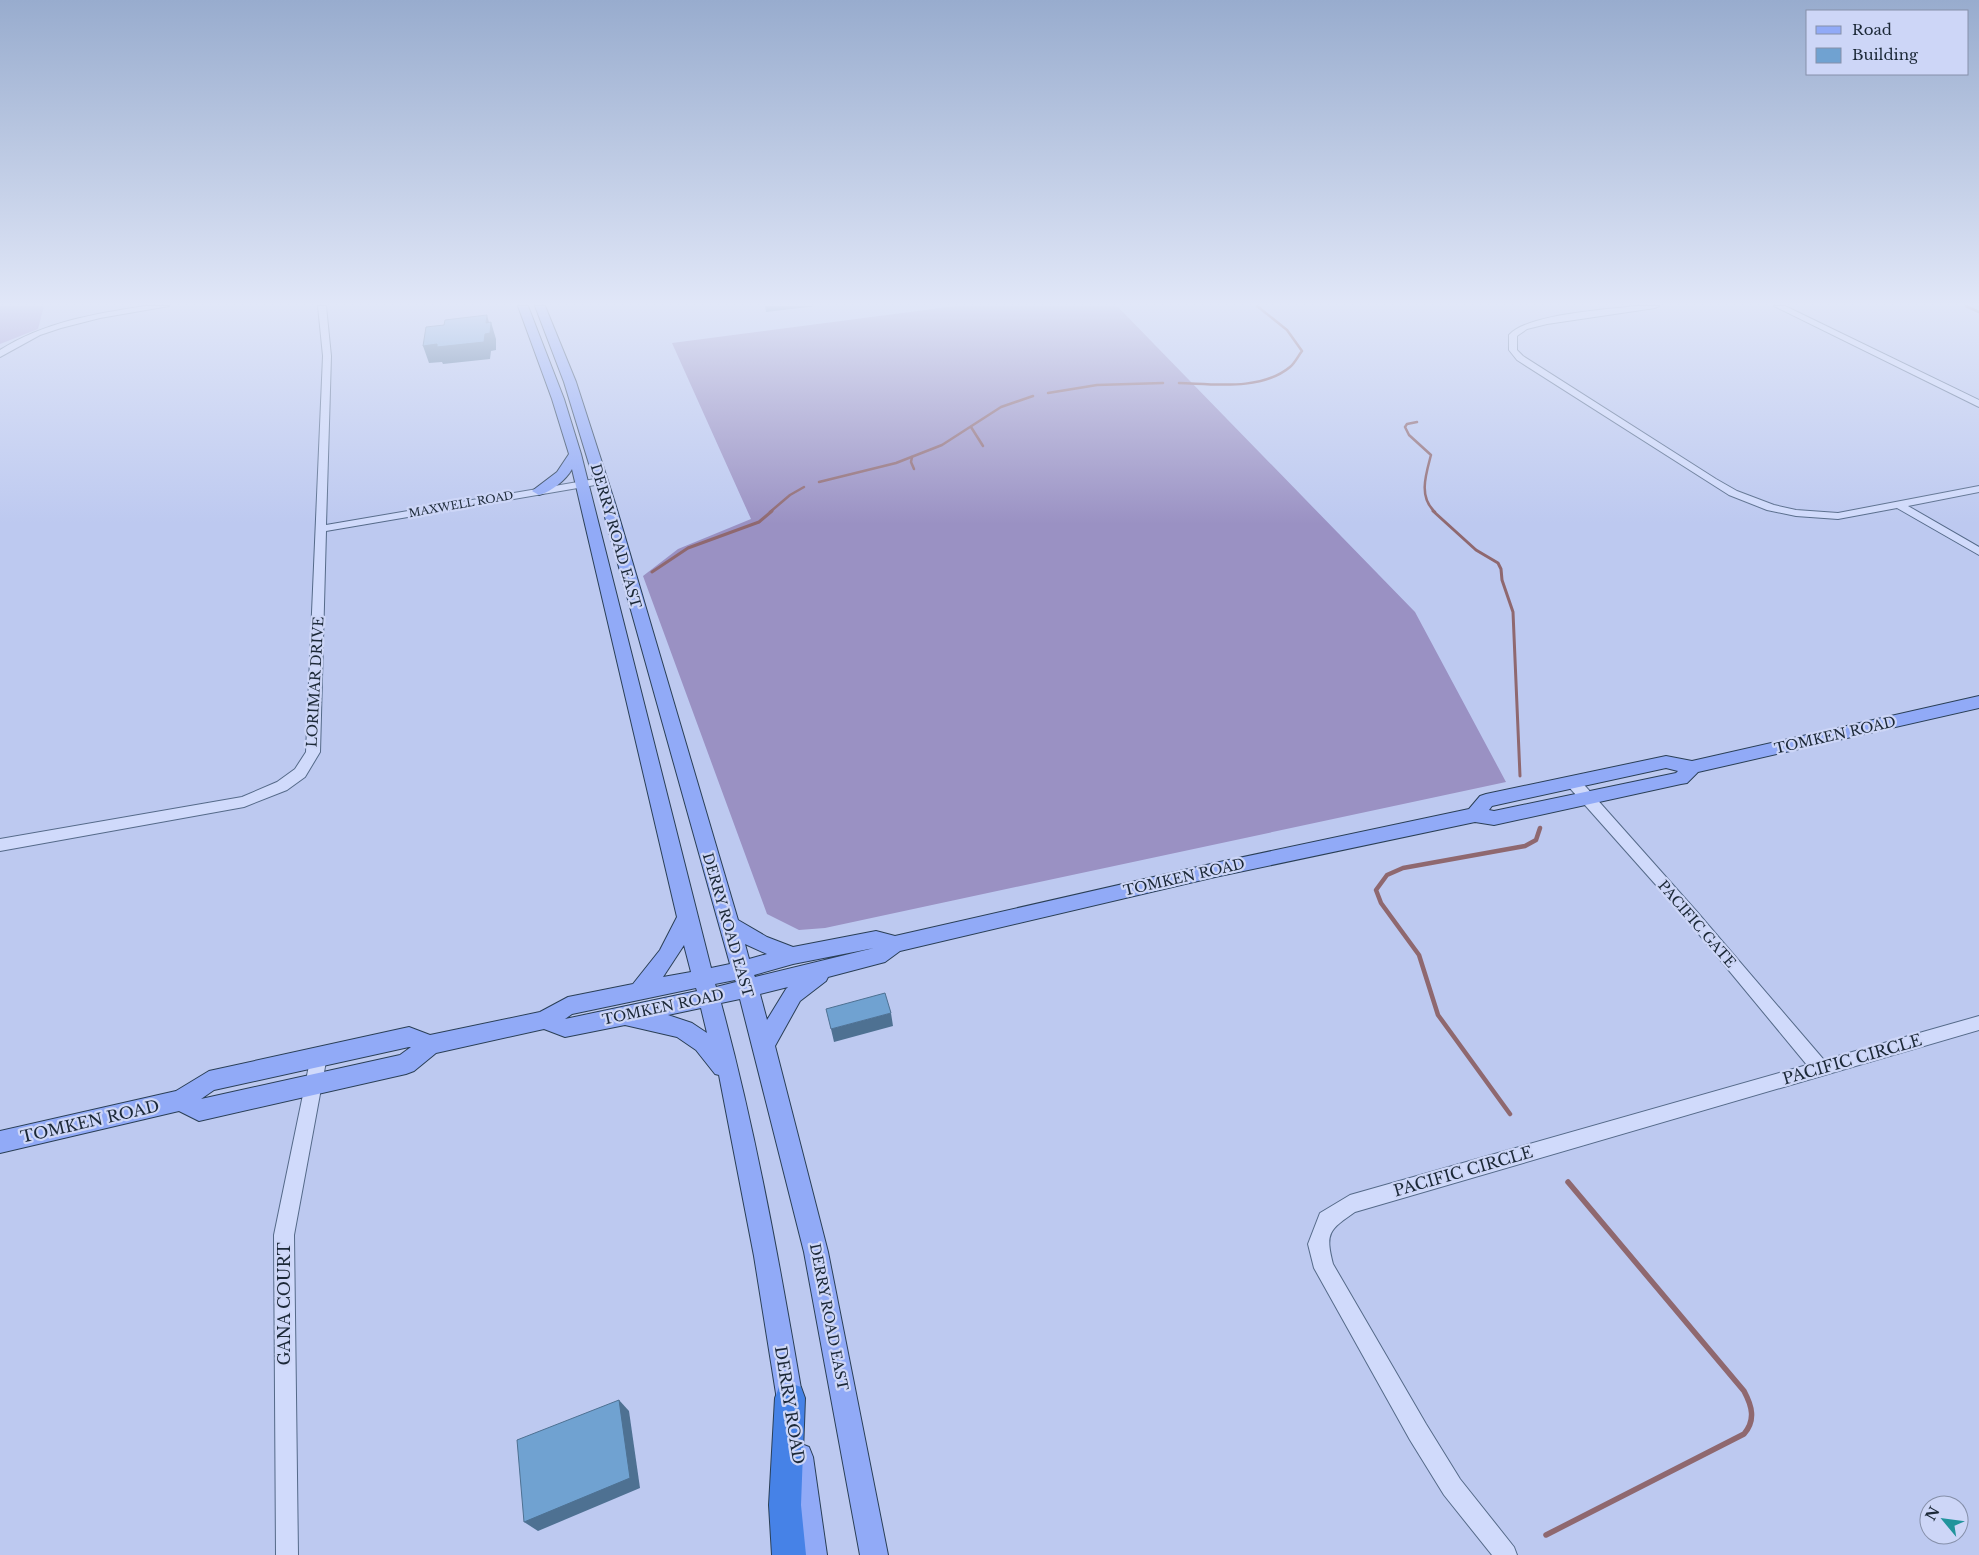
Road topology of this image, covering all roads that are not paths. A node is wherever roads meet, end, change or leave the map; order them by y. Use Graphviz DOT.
graph roads {
  1 [pos="326,379"];
  2 [pos="550,379"];
  3 [pos="569,379"];
  4 [pos="1552,379"];
  5 [pos="1927,379"];
  6 [pos="1979,404"];
  7 [pos="575,454"];
  8 [pos="601,481"];
  9 [pos="581,484"];
  10 [pos="1979,489"];
  11 [pos="539,491"];
  12 [pos="1898,504"];
  13 [pos="321,529"];
  14 [pos="1979,552"];
  15 [pos="1979,702"];
  16 [pos="1692,767"];
  17 [pos="1573,782"];
  18 [pos="1586,798"];
  19 [pos="1474,815"];
  20 [pos="0,845"];
  21 [pos="687,917"];
  22 [pos="730,926"];
  23 [pos="895,944"];
  24 [pos="793,956"];
  25 [pos="825,970"];
  26 [pos="744,979"];
  27 [pos="707,988"];
  28 [pos="639,991"];
  29 [pos="622,1016"];
  30 [pos="544,1020"];
  31 [pos="1979,1022"];
  32 [pos="430,1045"];
  33 [pos="764,1045"];
  34 [pos="319,1056"];
  35 [pos="1820,1068"];
  36 [pos="730,1077"];
  37 [pos="313,1083"];
  38 [pos="181,1100"];
  39 [pos="0,1142"];
  40 [pos="766,1256"];
  41 [pos="790,1398"];
  42 [pos="287,1555"];
  43 [pos="789,1555"];
  44 [pos="813,1555"];
  45 [pos="874,1555"];
  46 [pos="1506,1555"];
  1 -- 13 [label="street, LORIMAR DRIVE"];
  2 -- 7 [label="main road, DERRY ROAD EAST"];
  3 -- 8 [label="main road, DERRY ROAD EAST"];
  4 -- 12 [label="street"];
  5 -- 6 [label="street"];
  7 -- 9 [label="main road, DERRY ROAD EAST"];
  7 -- 11 [label="main road"];
  8 -- 9 [label="street, MAXWELL ROAD"];
  8 -- 22 [label="main road, DERRY ROAD EAST"];
  9 -- 11 [label="street, MAXWELL ROAD"];
  9 -- 21 [label="main road, DERRY ROAD EAST"];
  10 -- 12 [label="street"];
  11 -- 13 [label="street, MAXWELL ROAD"];
  12 -- 14 [label="street"];
  13 -- 20 [label="street, LORIMAR DRIVE"];
  15 -- 16 [label="main road, TOMKEN ROAD"];
  16 -- 17 [label="main road, TOMKEN ROAD"];
  16 -- 18 [label="main road, TOMKEN ROAD"];
  17 -- 18 [label="street, PACIFIC GATE"];
  17 -- 19 [label="main road, TOMKEN ROAD"];
  18 -- 19 [label="main road, TOMKEN ROAD"];
  18 -- 35 [label="street, PACIFIC GATE"];
  19 -- 23 [label="main road, TOMKEN ROAD"];
  21 -- 27 [label="main road, DERRY ROAD EAST"];
  21 -- 28 [label="main road"];
  22 -- 24 [label="main road"];
  22 -- 26 [label="main road, DERRY ROAD EAST"];
  23 -- 24 [label="main road, TOMKEN ROAD"];
  23 -- 25 [label="main road, TOMKEN ROAD"];
  24 -- 26 [label="main road, TOMKEN ROAD"];
  25 -- 26 [label="main road, TOMKEN ROAD"];
  25 -- 33 [label="main road"];
  26 -- 27 [label="main road, TOMKEN ROAD"];
  26 -- 33 [label="main road, DERRY ROAD EAST"];
  27 -- 28 [label="main road, TOMKEN ROAD"];
  27 -- 29 [label="main road, TOMKEN ROAD"];
  27 -- 36 [label="main road, DERRY ROAD EAST"];
  28 -- 30 [label="main road, TOMKEN ROAD"];
  29 -- 30 [label="main road, TOMKEN ROAD"];
  29 -- 36 [label="main road"];
  30 -- 32 [label="main road, TOMKEN ROAD"];
  31 -- 35 [label="street, PACIFIC CIRCLE"];
  32 -- 34 [label="main road, TOMKEN ROAD"];
  32 -- 37 [label="main road, TOMKEN ROAD"];
  33 -- 45 [label="main road, DERRY ROAD EAST"];
  34 -- 37 [label="street, GANA COURT"];
  34 -- 38 [label="main road, TOMKEN ROAD"];
  35 -- 46 [label="street, PACIFIC CIRCLE"];
  36 -- 40 [label="main road, DERRY ROAD EAST"];
  37 -- 38 [label="main road, TOMKEN ROAD"];
  37 -- 42 [label="street, GANA COURT"];
  38 -- 39 [label="main road, TOMKEN ROAD"];
  40 -- 41 [label="main road, DERRY ROAD"];
  41 -- 43 [label="highway"];
  41 -- 44 [label="main road, DERRY ROAD"];
}
